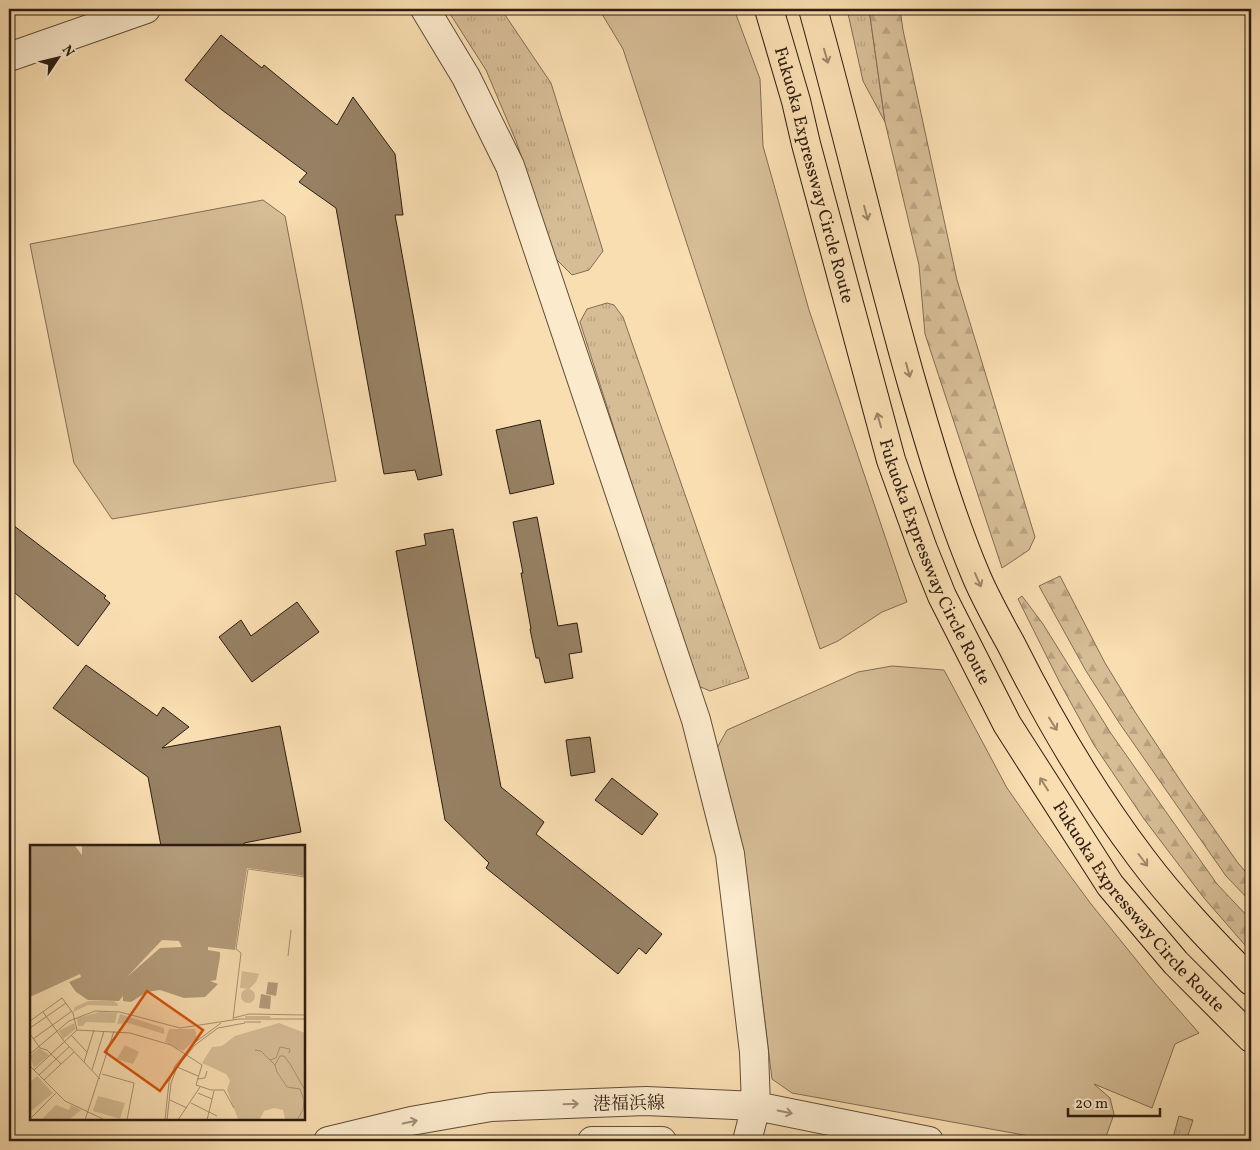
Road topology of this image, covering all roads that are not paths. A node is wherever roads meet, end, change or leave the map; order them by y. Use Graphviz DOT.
graph roads {
  1 [pos="146,9"];
  2 [pos="425,9"];
  3 [pos="769,9"];
  4 [pos="813,9"];
  5 [pos="9,57"];
  6 [pos="1251,981"];
  7 [pos="1251,1038"];
  8 [pos="756,1106"];
  9 [pos="328,1141"];
  10 [pos="592,1141"];
  11 [pos="662,1141"];
  12 [pos="747,1141"];
  13 [pos="929,1141"];
  1 -- 5 [label="street"];
  2 -- 8 [label="street"];
  7 -- 3 [label="highway, Fukuoka Expressway Circle Route, one-way"];
  4 -- 6 [label="highway, Fukuoka Expressway Circle Route, one-way"];
  9 -- 8 [label="street, 港福浜線, one-way"];
  8 -- 12 [label="street"];
  8 -- 13 [label="street, 港福浜線, one-way"];
  10 -- 11 [label="street, 港福浜線"];
}
